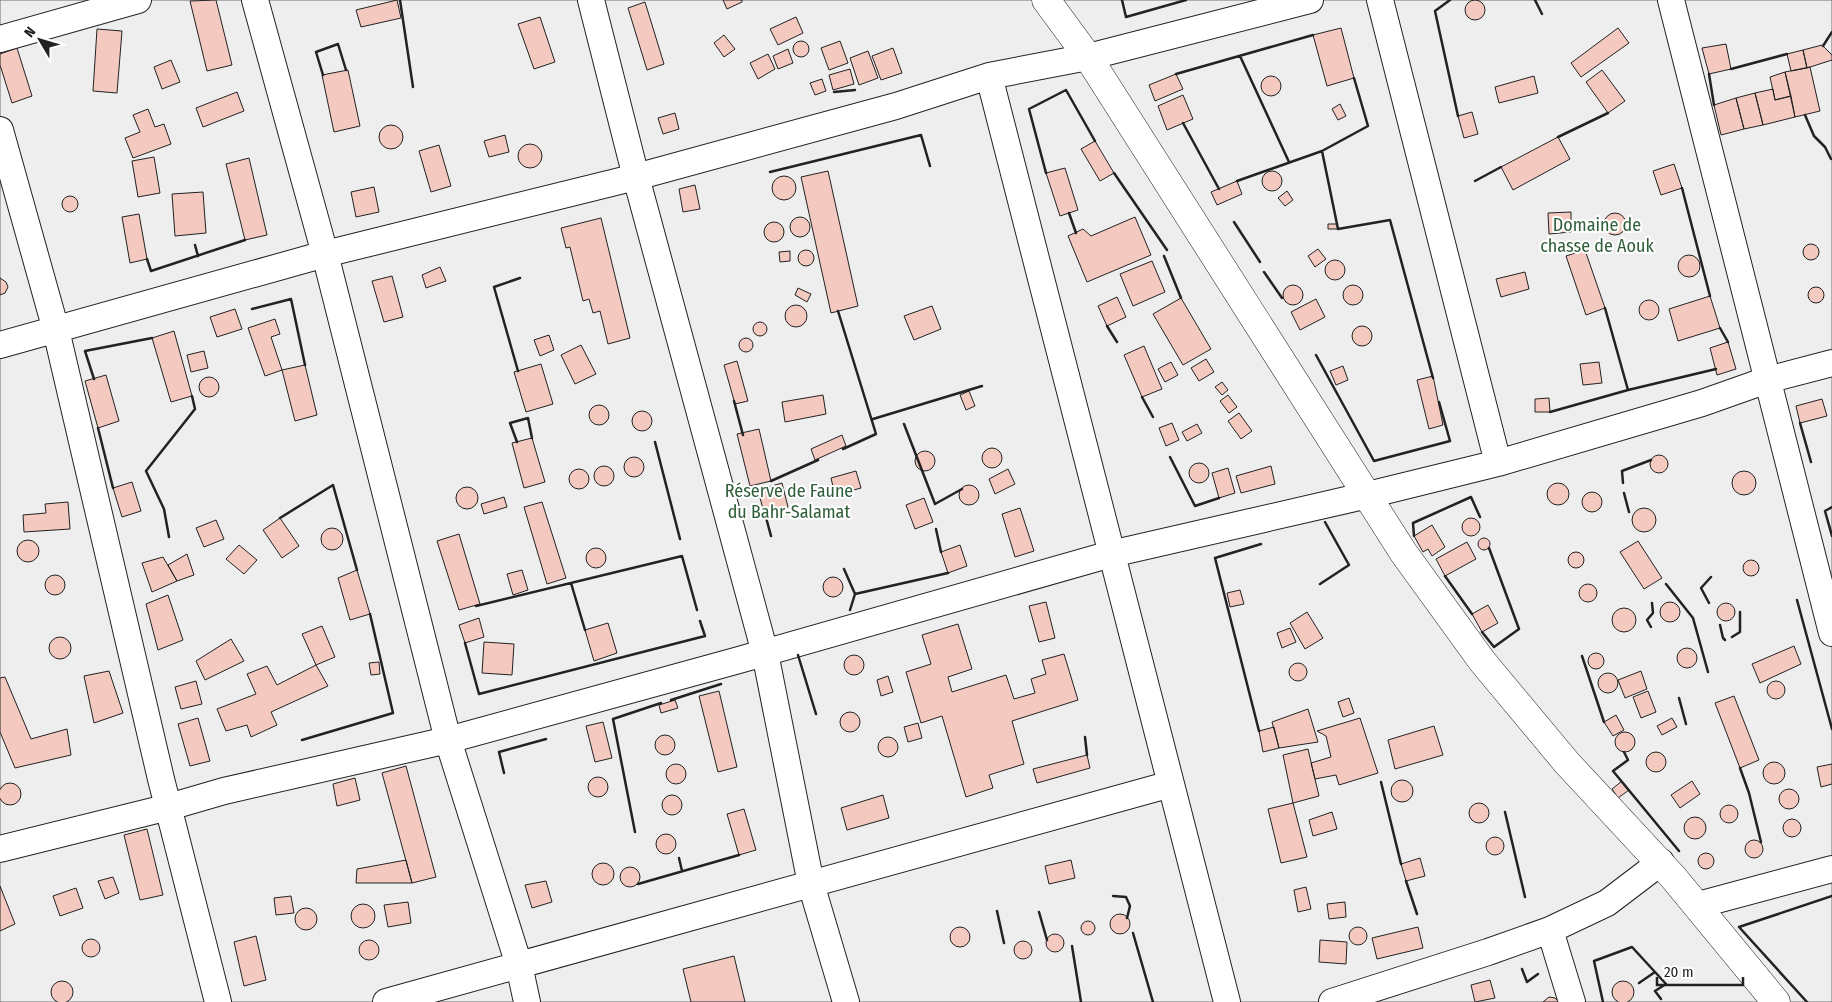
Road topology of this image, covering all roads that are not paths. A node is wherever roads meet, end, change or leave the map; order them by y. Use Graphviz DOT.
graph roads {
  1 [pos="138,0"];
  2 [pos="255,0"];
  3 [pos="591,0"];
  4 [pos="1046,0"];
  5 [pos="1310,0"];
  6 [pos="1380,0"];
  7 [pos="1671,0"];
  8 [pos="0,39"];
  9 [pos="1088,57"];
  10 [pos="990,76"];
  11 [pos="0,130"];
  12 [pos="636,177"];
  13 [pos="325,254"];
  14 [pos="56,330"];
  15 [pos="0,345"];
  16 [pos="1832,363"];
  17 [pos="1767,380"];
  18 [pos="1498,463"];
  19 [pos="1368,495"];
  20 [pos="1111,554"];
  21 [pos="1832,633"];
  22 [pos="765,653"];
  23 [pos="448,740"];
  24 [pos="1171,784"];
  25 [pos="169,807"];
  26 [pos="0,848"];
  27 [pos="1661,862"];
  28 [pos="1832,869"];
  29 [pos="811,884"];
  30 [pos="1698,905"];
  31 [pos="1550,930"];
  32 [pos="519,965"];
  33 [pos="218,1002"];
  34 [pos="386,1002"];
  35 [pos="527,1002"];
  36 [pos="846,1002"];
  37 [pos="1227,1002"];
  38 [pos="1332,1002"];
  39 [pos="1572,1002"];
  40 [pos="1776,1002"];
  1 -- 8 [label="street"];
  2 -- 13 [label="street"];
  3 -- 12 [label="street"];
  4 -- 9 [label="main road"];
  5 -- 9 [label="street"];
  6 -- 18 [label="street"];
  7 -- 17 [label="street"];
  9 -- 10 [label="street"];
  9 -- 19 [label="main road"];
  10 -- 12 [label="street"];
  10 -- 20 [label="street"];
  11 -- 14 [label="street"];
  12 -- 13 [label="street"];
  12 -- 22 [label="street"];
  13 -- 14 [label="street"];
  13 -- 23 [label="street"];
  14 -- 15 [label="street"];
  14 -- 25 [label="street"];
  16 -- 17 [label="street"];
  17 -- 18 [label="street"];
  17 -- 21 [label="street"];
  18 -- 19 [label="street"];
  19 -- 20 [label="street"];
  19 -- 27 [label="main road"];
  20 -- 22 [label="street"];
  20 -- 24 [label="street"];
  22 -- 23 [label="street"];
  22 -- 29 [label="street"];
  23 -- 25 [label="street"];
  23 -- 32 [label="street"];
  24 -- 29 [label="street"];
  24 -- 37 [label="street"];
  25 -- 26 [label="street"];
  25 -- 33 [label="street"];
  27 -- 30 [label="main road"];
  27 -- 31 [label="street"];
  28 -- 30 [label="street"];
  29 -- 32 [label="street"];
  29 -- 36 [label="street"];
  30 -- 40 [label="main road"];
  31 -- 38 [label="street"];
  31 -- 39 [label="street"];
  32 -- 34 [label="street"];
  32 -- 35 [label="street"];
}
